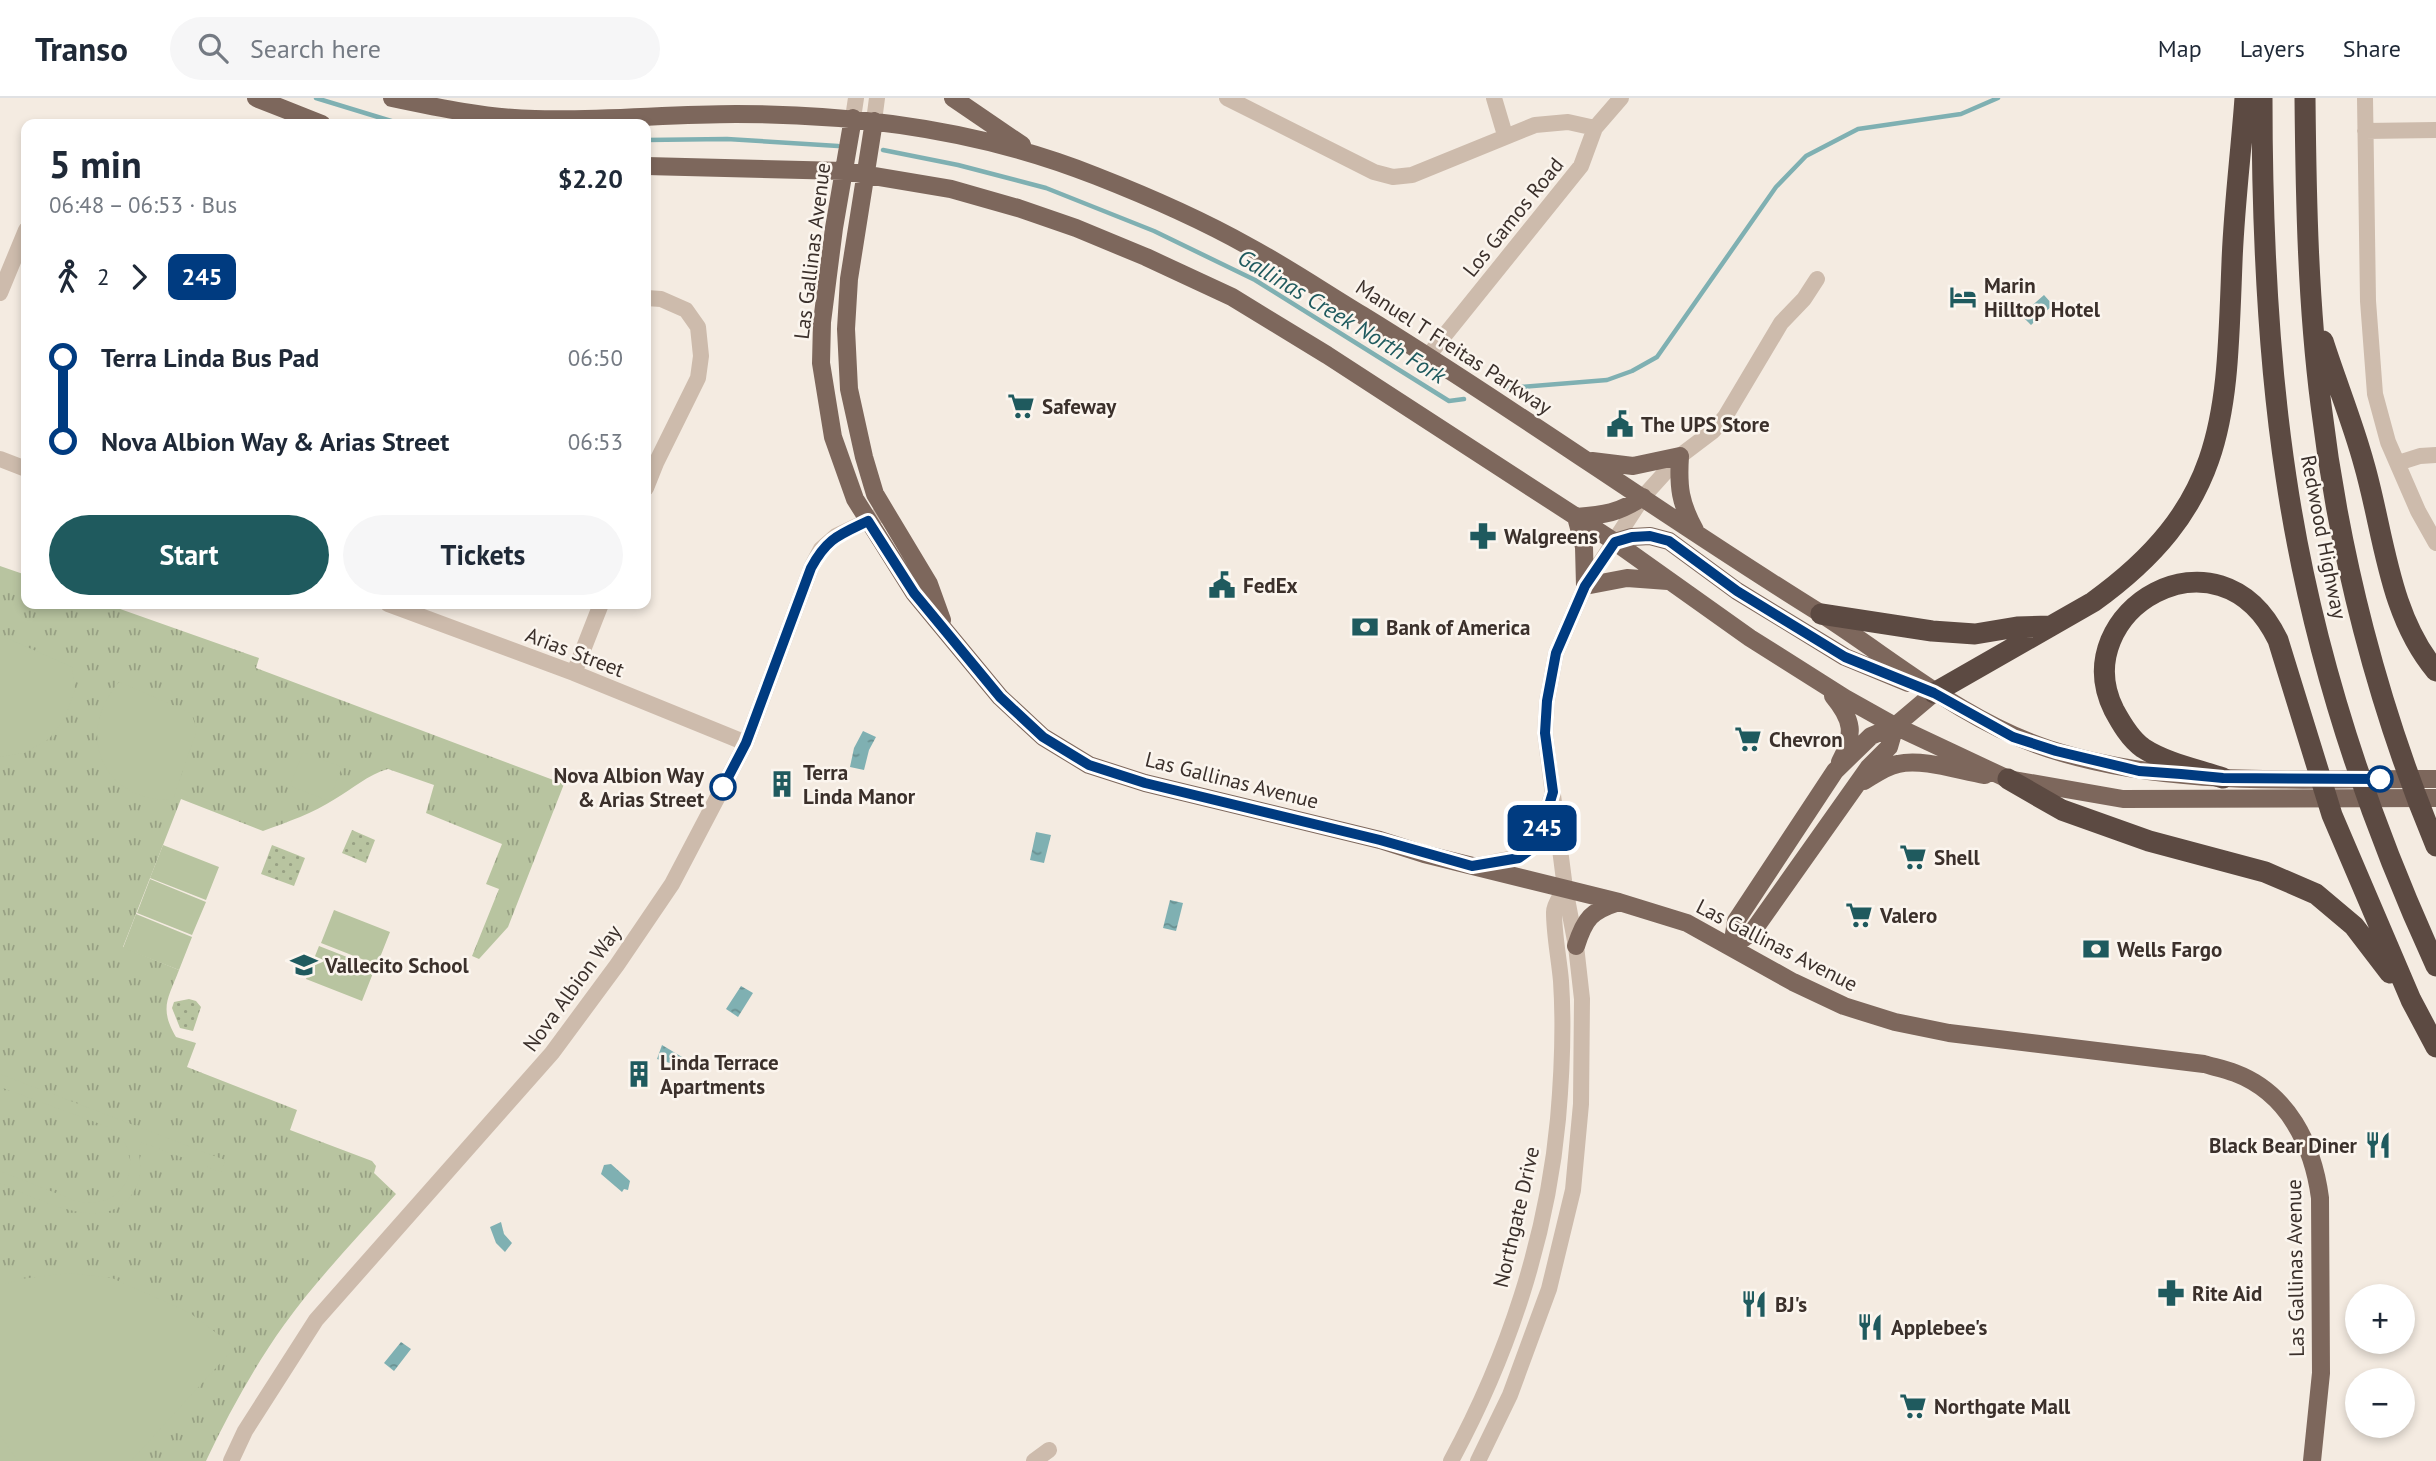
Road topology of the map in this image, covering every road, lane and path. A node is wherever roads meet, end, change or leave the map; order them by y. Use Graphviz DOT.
graph roads {
  1 [pos="256,98"];
  2 [pos="392,98"];
  3 [pos="856,98"];
  4 [pos="877,98"];
  5 [pos="953,98"];
  6 [pos="1227,98"];
  7 [pos="1494,98"];
  8 [pos="1621,98"];
  9 [pos="2245,98"];
  10 [pos="2262,98"];
  11 [pos="2305,98"];
  12 [pos="2365,98"];
  13 [pos="853,118"];
  14 [pos="309,119"];
  15 [pos="523,119"];
  16 [pos="566,119"];
  17 [pos="874,121"];
  18 [pos="1595,128"];
  19 [pos="2436,130"];
  20 [pos="2365,131"];
  21 [pos="1505,135"];
  22 [pos="1034,153"];
  23 [pos="847,154"];
  24 [pos="868,157"];
  25 [pos="651,166"];
  26 [pos="21,242"];
  27 [pos="1816,279"];
  28 [pos="0,293"];
  29 [pos="651,298"];
  30 [pos="2312,309"];
  31 [pos="1428,356"];
  32 [pos="846,361"];
  33 [pos="821,363"];
  34 [pos="2436,455"];
  35 [pos="1680,456"];
  36 [pos="0,459"];
  37 [pos="1588,461"];
  38 [pos="2398,463"];
  39 [pos="21,467"];
  40 [pos="651,476"];
  41 [pos="1643,497"];
  42 [pos="886,512"];
  43 [pos="1576,517"];
  44 [pos="868,521"];
  45 [pos="1697,533"];
  46 [pos="1615,542"];
  47 [pos="2436,543"];
  48 [pos="1670,582"];
  49 [pos="1585,586"];
  50 [pos="401,609"];
  51 [pos="599,609"];
  52 [pos="1821,614"];
  53 [pos="2049,626"];
  54 [pos="946,630"];
  55 [pos="2434,667"];
  56 [pos="574,673"];
  57 [pos="1822,684"];
  58 [pos="1934,693"];
  59 [pos="1895,726"];
  60 [pos="746,743"];
  61 [pos="1835,771"];
  62 [pos="2223,778"];
  63 [pos="2008,779"];
  64 [pos="2436,779"];
  65 [pos="1858,785"];
  66 [pos="1553,792"];
  67 [pos="2436,798"];
  68 [pos="2436,846"];
  69 [pos="1472,866"];
  70 [pos="1565,888"];
  71 [pos="1619,902"];
  72 [pos="1576,946"];
  73 [pos="1732,947"];
  74 [pos="2436,966"];
  75 [pos="2411,1000"];
  76 [pos="2436,1048"];
  77 [pos="1550,1183"];
  78 [pos="1573,1190"];
  79 [pos="1049,1450"];
  80 [pos="231,1461"];
  81 [pos="1034,1461"];
  82 [pos="1451,1461"];
  83 [pos="1478,1461"];
  84 [pos="2312,1461"];
  1 -- 14 [label="main road"];
  2 -- 15 [label="main road, Manuel T Freitas Parkway"];
  3 -- 13 [label="street, Las Gallinas Avenue"];
  4 -- 17 [label="street, Las Gallinas Avenue"];
  5 -- 22 [label="main road"];
  6 -- 21 [label="street"];
  7 -- 21 [label="street"];
  8 -- 18 [label="street, Los Gamos Road"];
  9 -- 53 [label="highway"];
  10 -- 74 [label="highway, Redwood Highway"];
  11 -- 30 [label="highway, Redwood Highway"];
  12 -- 20 [label="street"];
  13 -- 16 [label="main road, Manuel T Freitas Parkway"];
  13 -- 17 [label="main road, Manuel T Freitas Parkway"];
  13 -- 23 [label="main road, Las Gallinas Avenue"];
  17 -- 22 [label="main road, Manuel T Freitas Parkway"];
  17 -- 24 [label="main road, Las Gallinas Avenue"];
  18 -- 21 [label="street"];
  18 -- 31 [label="street, Los Gamos Road"];
  19 -- 20 [label="street"];
  20 -- 38 [label="street"];
  22 -- 31 [label="main road, Manuel T Freitas Parkway"];
  23 -- 24 [label="main road"];
  23 -- 25 [label="main road"];
  23 -- 33 [label="main road, Las Gallinas Avenue"];
  24 -- 32 [label="main road, Las Gallinas Avenue"];
  24 -- 43 [label="main road"];
  26 -- 28 [label="street"];
  27 -- 35 [label="street, Northgate Drive"];
  29 -- 40 [label="street"];
  30 -- 55 [label="highway"];
  30 -- 68 [label="highway, Redwood Highway"];
  31 -- 37 [label="main road, Manuel T Freitas Parkway"];
  32 -- 33 [label="main road"];
  32 -- 42 [label="main road, Las Gallinas Avenue"];
  33 -- 44 [label="main road, Las Gallinas Avenue"];
  34 -- 38 [label="street"];
  35 -- 37 [label="main road"];
  35 -- 41 [label="street, Northgate Drive"];
  35 -- 45 [label="main road"];
  36 -- 39 [label="street"];
  37 -- 41 [label="main road, Manuel T Freitas Parkway"];
  38 -- 47 [label="street"];
  41 -- 43 [label="main road"];
  41 -- 45 [label="main road, Manuel T Freitas Parkway"];
  41 -- 46 [label="street, Northgate Drive"];
  42 -- 44 [label="street, Nova Albion Way"];
  42 -- 54 [label="main road, Las Gallinas Avenue"];
  43 -- 46 [label="main road"];
  43 -- 49 [label="main road"];
  44 -- 54 [label="main road, Las Gallinas Avenue"];
  44 -- 60 [label="street, Nova Albion Way"];
  45 -- 52 [label="main road, Manuel T Freitas Parkway"];
  46 -- 48 [label="main road"];
  46 -- 49 [label="street, Northgate Drive"];
  46 -- 58 [label="main road"];
  48 -- 49 [label="main road"];
  48 -- 57 [label="main road"];
  49 -- 66 [label="street, Northgate Drive"];
  50 -- 56 [label="street, Arias Street"];
  51 -- 56 [label="street"];
  52 -- 53 [label="highway"];
  52 -- 58 [label="main road, Manuel T Freitas Parkway"];
  53 -- 58 [label="highway"];
  54 -- 69 [label="main road, Las Gallinas Avenue"];
  56 -- 60 [label="street, Arias Street"];
  57 -- 59 [label="main road"];
  57 -- 61 [label="main road"];
  58 -- 59 [label="main road"];
  58 -- 62 [label="main road, Manuel T Freitas Parkway"];
  59 -- 61 [label="main road"];
  59 -- 63 [label="main road"];
  59 -- 65 [label="main road"];
  60 -- 80 [label="street, Nova Albion Way"];
  61 -- 73 [label="main road"];
  62 -- 64 [label="main road, Manuel T Freitas Parkway"];
  62 -- 75 [label="highway"];
  63 -- 65 [label="main road"];
  63 -- 67 [label="main road"];
  63 -- 75 [label="highway"];
  65 -- 73 [label="main road"];
  66 -- 69 [label="street"];
  66 -- 70 [label="street, Northgate Drive"];
  69 -- 70 [label="main road, Las Gallinas Avenue"];
  70 -- 71 [label="main road, Las Gallinas Avenue"];
  70 -- 72 [label="street, Northgate Drive"];
  70 -- 77 [label="street, Northgate Drive"];
  71 -- 72 [label="main road"];
  71 -- 73 [label="main road, Las Gallinas Avenue"];
  72 -- 78 [label="street, Northgate Drive"];
  73 -- 84 [label="main road, Las Gallinas Avenue"];
  75 -- 76 [label="highway"];
  77 -- 78 [label="street"];
  77 -- 82 [label="street, Northgate Drive"];
  78 -- 83 [label="street, Northgate Drive"];
  79 -- 81 [label="street"];
}
